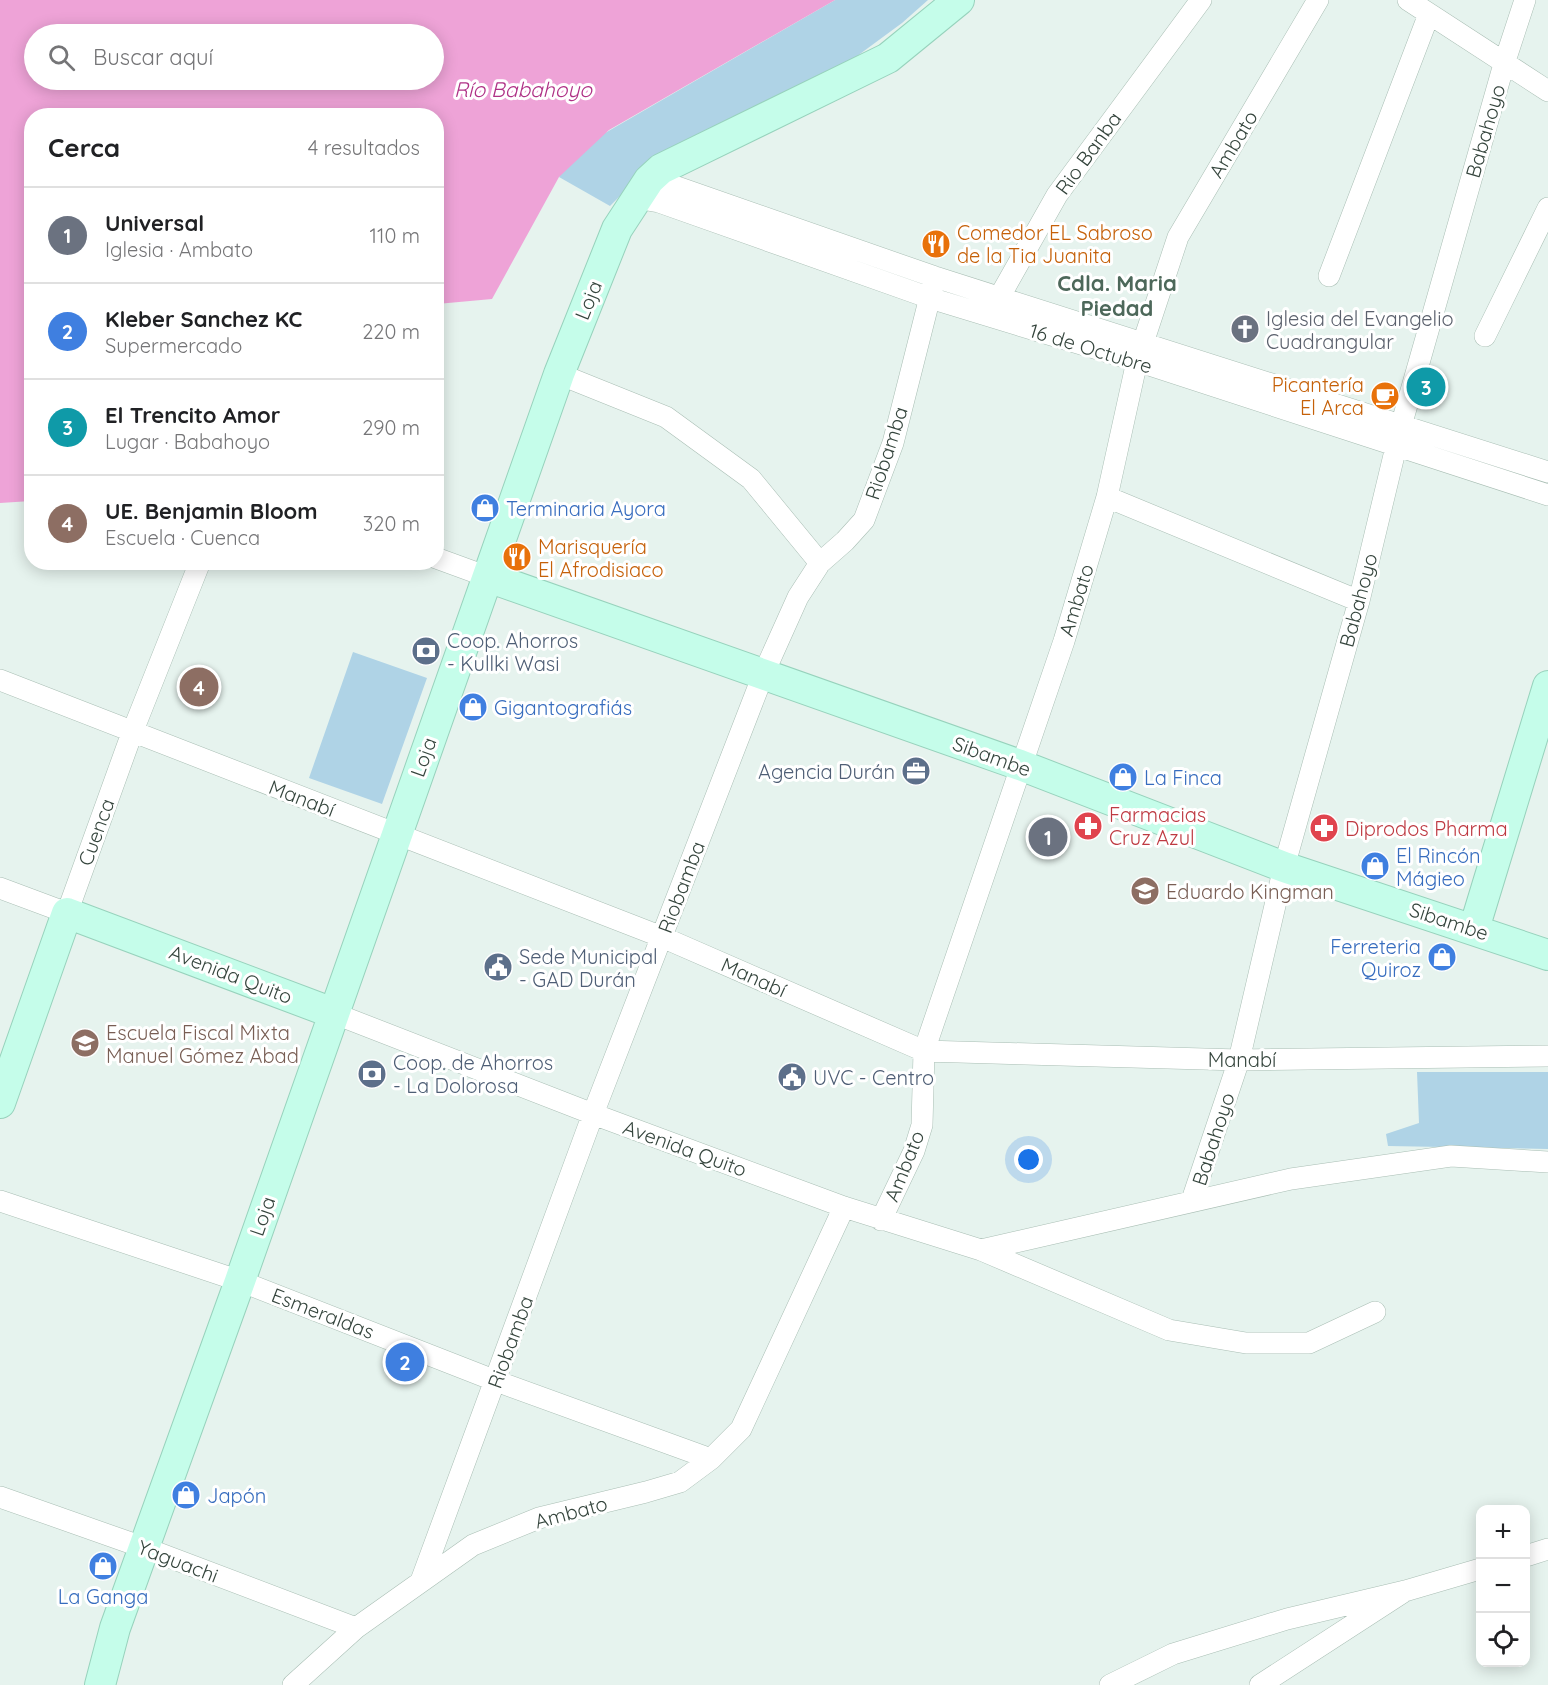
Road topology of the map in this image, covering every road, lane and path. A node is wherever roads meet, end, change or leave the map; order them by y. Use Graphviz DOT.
graph roads {
  1 [pos="959,0"];
  2 [pos="1201,0"];
  3 [pos="1318,0"];
  4 [pos="1408,0"];
  5 [pos="1525,0"];
  6 [pos="1429,14"];
  7 [pos="1504,64"];
  8 [pos="1548,92"];
  9 [pos="643,189"];
  10 [pos="1548,208"];
  11 [pos="1329,276"];
  12 [pos="935,277"];
  13 [pos="1000,296"];
  14 [pos="930,298"];
  15 [pos="993,317"];
  16 [pos="1485,336"];
  17 [pos="1140,352"];
  18 [pos="559,374"];
  19 [pos="1399,436"];
  20 [pos="1548,472"];
  21 [pos="1548,495"];
  22 [pos="1107,497"];
  23 [pos="444,561"];
  24 [pos="820,563"];
  25 [pos="197,570"];
  26 [pos="488,577"];
  27 [pos="1359,601"];
  28 [pos="763,675"];
  29 [pos="0,680"];
  30 [pos="1548,686"];
  31 [pos="132,733"];
  32 [pos="1020,765"];
  33 [pos="396,834"];
  34 [pos="1284,867"];
  35 [pos="0,888"];
  36 [pos="67,913"];
  37 [pos="1474,929"];
  38 [pos="662,937"];
  39 [pos="1548,955"];
  40 [pos="333,1013"];
  41 [pos="924,1051"];
  42 [pos="1548,1056"];
  43 [pos="1239,1060"];
  44 [pos="0,1103"];
  45 [pos="593,1114"];
  46 [pos="1548,1162"];
  47 [pos="1192,1200"];
  48 [pos="0,1201"];
  49 [pos="844,1207"];
  50 [pos="881,1220"];
  51 [pos="981,1250"];
  52 [pos="240,1281"];
  53 [pos="1375,1312"];
  54 [pos="496,1381"];
  55 [pos="711,1459"];
  56 [pos="0,1497"];
  57 [pos="145,1548"];
  58 [pos="1548,1549"];
  59 [pos="1530,1555"];
  60 [pos="1476,1570"];
  61 [pos="421,1581"];
  62 [pos="1405,1591"];
  63 [pos="356,1628"];
  64 [pos="100,1685"];
  65 [pos="293,1685"];
  66 [pos="1110,1685"];
  67 [pos="1260,1685"];
  1 -- 9 [label="street, Loja"];
  2 -- 13 [label="street, Rio Banba"];
  3 -- 17 [label="street, Ambato"];
  4 -- 6 [label="street"];
  5 -- 7 [label="street, Babahoyo"];
  6 -- 7 [label="street"];
  6 -- 11 [label="street"];
  7 -- 8 [label="street"];
  7 -- 19 [label="street, Babahoyo"];
  9 -- 12 [label="street, 16 de Octubre"];
  9 -- 14 [label="street, 16 de Octubre"];
  9 -- 18 [label="street, Loja"];
  10 -- 16 [label="street"];
  12 -- 13 [label="street, 16 de Octubre"];
  12 -- 14 [label="street, Riobamba"];
  13 -- 15 [label="street, Rio Banba"];
  13 -- 17 [label="street, 16 de Octubre"];
  14 -- 15 [label="street, 16 de Octubre"];
  14 -- 24 [label="street, Riobamba"];
  15 -- 17 [label="street, 16 de Octubre"];
  17 -- 19 [label="street, 16 de Octubre"];
  17 -- 22 [label="street, Ambato"];
  18 -- 24 [label="street"];
  18 -- 26 [label="street, Loja"];
  19 -- 20 [label="street, 16 de Octubre"];
  19 -- 21 [label="street, 16 de Octubre"];
  19 -- 27 [label="street, Babahoyo"];
  22 -- 27 [label="street"];
  22 -- 32 [label="street, Ambato"];
  23 -- 26 [label="street, Sibambe"];
  24 -- 28 [label="street, Riobamba"];
  25 -- 31 [label="street, Cuenca"];
  26 -- 28 [label="street, Sibambe"];
  26 -- 33 [label="street, Loja"];
  27 -- 34 [label="street, Babahoyo"];
  28 -- 32 [label="street, Sibambe"];
  28 -- 38 [label="street, Riobamba"];
  29 -- 31 [label="street, Manabí"];
  30 -- 37 [label="street"];
  31 -- 33 [label="street, Manabí"];
  31 -- 36 [label="street, Cuenca"];
  32 -- 34 [label="street, Sibambe"];
  32 -- 41 [label="street, Ambato"];
  33 -- 38 [label="street, Manabí"];
  33 -- 40 [label="street, Loja"];
  34 -- 37 [label="street, Sibambe"];
  34 -- 43 [label="street, Babahoyo"];
  35 -- 36 [label="street, Avenida Quito"];
  36 -- 40 [label="street, Avenida Quito"];
  36 -- 44 [label="street, Cuenca"];
  37 -- 39 [label="street, Sibambe"];
  38 -- 41 [label="street, Manabí"];
  38 -- 45 [label="street, Riobamba"];
  40 -- 45 [label="street, Avenida Quito"];
  40 -- 52 [label="street, Loja"];
  41 -- 43 [label="street, Manabí"];
  41 -- 50 [label="street, Ambato"];
  42 -- 43 [label="street, Manabí"];
  43 -- 47 [label="street, Babahoyo"];
  45 -- 49 [label="street, Avenida Quito"];
  45 -- 54 [label="street, Riobamba"];
  46 -- 47 [label="street"];
  47 -- 51 [label="street"];
  48 -- 52 [label="street, Esmeraldas"];
  49 -- 50 [label="street, Avenida Quito"];
  49 -- 55 [label="street, Ambato"];
  50 -- 51 [label="street, Avenida Quito"];
  51 -- 53 [label="street, Avenida Quito"];
  52 -- 54 [label="street, Esmeraldas"];
  52 -- 57 [label="street, Loja"];
  54 -- 55 [label="street, Esmeraldas"];
  54 -- 61 [label="street, Riobamba"];
  55 -- 61 [label="street, Ambato"];
  56 -- 57 [label="street, Yaguachi"];
  57 -- 63 [label="street, Yaguachi"];
  57 -- 64 [label="street, Loja"];
  58 -- 59 [label="street"];
  60 -- 62 [label="street"];
  61 -- 63 [label="street, Ambato"];
  62 -- 66 [label="street"];
  62 -- 67 [label="street"];
  63 -- 65 [label="street, Ambato"];
}
